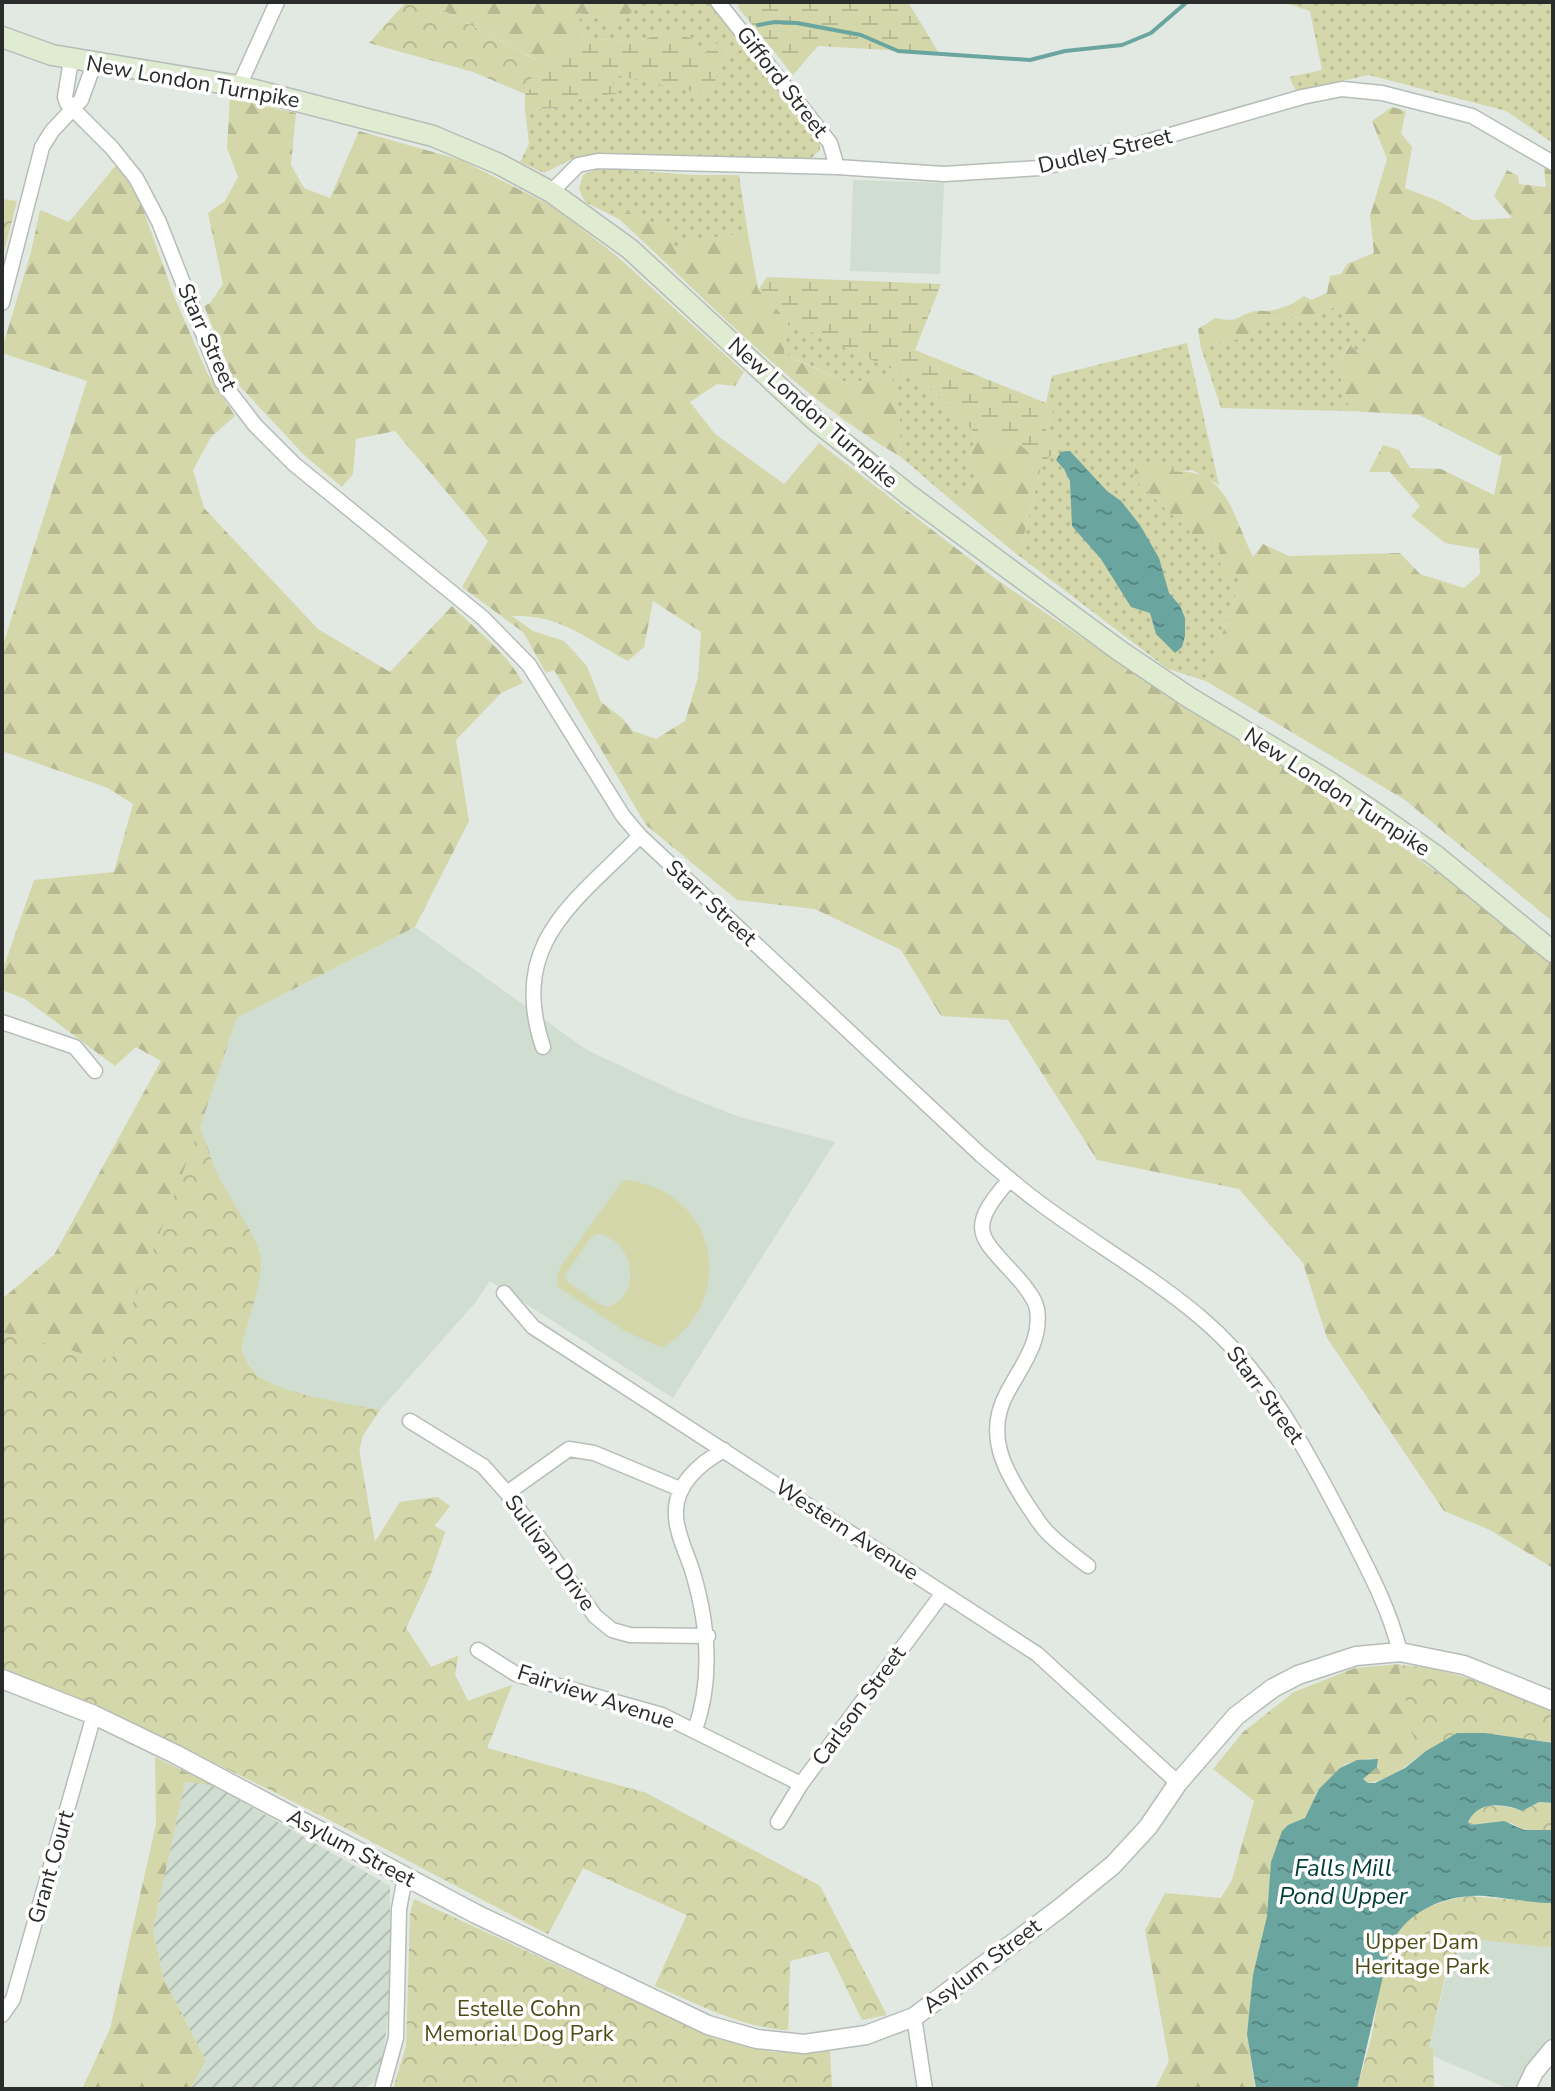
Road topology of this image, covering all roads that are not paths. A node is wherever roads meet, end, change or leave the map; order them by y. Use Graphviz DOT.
graph roads {
  1 [pos="277,2"];
  2 [pos="718,2"];
  3 [pos="2,37"];
  4 [pos="71,60"];
  5 [pos="94,64"];
  6 [pos="239,86"];
  7 [pos="73,110"];
  8 [pos="1553,163"];
  9 [pos="837,167"];
  10 [pos="551,192"];
  11 [pos="2,303"];
  12 [pos="640,836"];
  13 [pos="1553,952"];
  14 [pos="2,1022"];
  15 [pos="543,1047"];
  16 [pos="95,1071"];
  17 [pos="1010,1179"];
  18 [pos="504,1293"];
  19 [pos="410,1421"];
  20 [pos="724,1450"];
  21 [pos="680,1489"];
  22 [pos="507,1493"];
  23 [pos="1088,1566"];
  24 [pos="943,1593"];
  25 [pos="708,1636"];
  26 [pos="478,1650"];
  27 [pos="1400,1652"];
  28 [pos="2,1679"];
  29 [pos="1553,1701"];
  30 [pos="94,1715"];
  31 [pos="695,1730"];
  32 [pos="1178,1783"];
  33 [pos="801,1784"];
  34 [pos="778,1822"];
  35 [pos="405,1877"];
  36 [pos="2,2015"];
  37 [pos="914,2017"];
  38 [pos="1553,2049"];
  39 [pos="382,2089"];
  40 [pos="925,2089"];
  41 [pos="1526,2089"];
  1 -- 6 [label="street"];
  2 -- 9 [label="street, Gifford Street"];
  3 -- 4 [label="main road, New London Turnpike"];
  4 -- 5 [label="main road, New London Turnpike"];
  4 -- 7 [label="street"];
  5 -- 6 [label="main road, New London Turnpike"];
  5 -- 7 [label="street"];
  6 -- 10 [label="main road, New London Turnpike"];
  7 -- 11 [label="street"];
  7 -- 12 [label="street, Starr Street"];
  8 -- 9 [label="street, Dudley Street"];
  9 -- 10 [label="street, Dudley Street"];
  10 -- 13 [label="main road, New London Turnpike"];
  12 -- 15 [label="street"];
  12 -- 17 [label="street, Starr Street"];
  14 -- 16 [label="street"];
  17 -- 23 [label="street"];
  17 -- 27 [label="street, Starr Street"];
  18 -- 20 [label="street, Western Avenue"];
  19 -- 22 [label="street, Sullivan Drive"];
  20 -- 21 [label="street"];
  20 -- 24 [label="street, Western Avenue"];
  21 -- 22 [label="street"];
  21 -- 25 [label="street"];
  22 -- 25 [label="street, Sullivan Drive"];
  24 -- 32 [label="street, Western Avenue"];
  24 -- 33 [label="street, Carlson Street"];
  25 -- 31 [label="street"];
  26 -- 31 [label="street, Fairview Avenue"];
  27 -- 29 [label="street, Asylum Street"];
  27 -- 32 [label="street, Asylum Street"];
  28 -- 30 [label="street, Asylum Street"];
  30 -- 35 [label="street, Asylum Street"];
  30 -- 36 [label="street, Grant Court"];
  31 -- 33 [label="street, Fairview Avenue"];
  32 -- 37 [label="street, Asylum Street"];
  33 -- 34 [label="street, Carlson Street"];
  35 -- 37 [label="street, Asylum Street"];
  35 -- 39 [label="street"];
  37 -- 40 [label="street"];
  38 -- 41 [label="street"];
}
